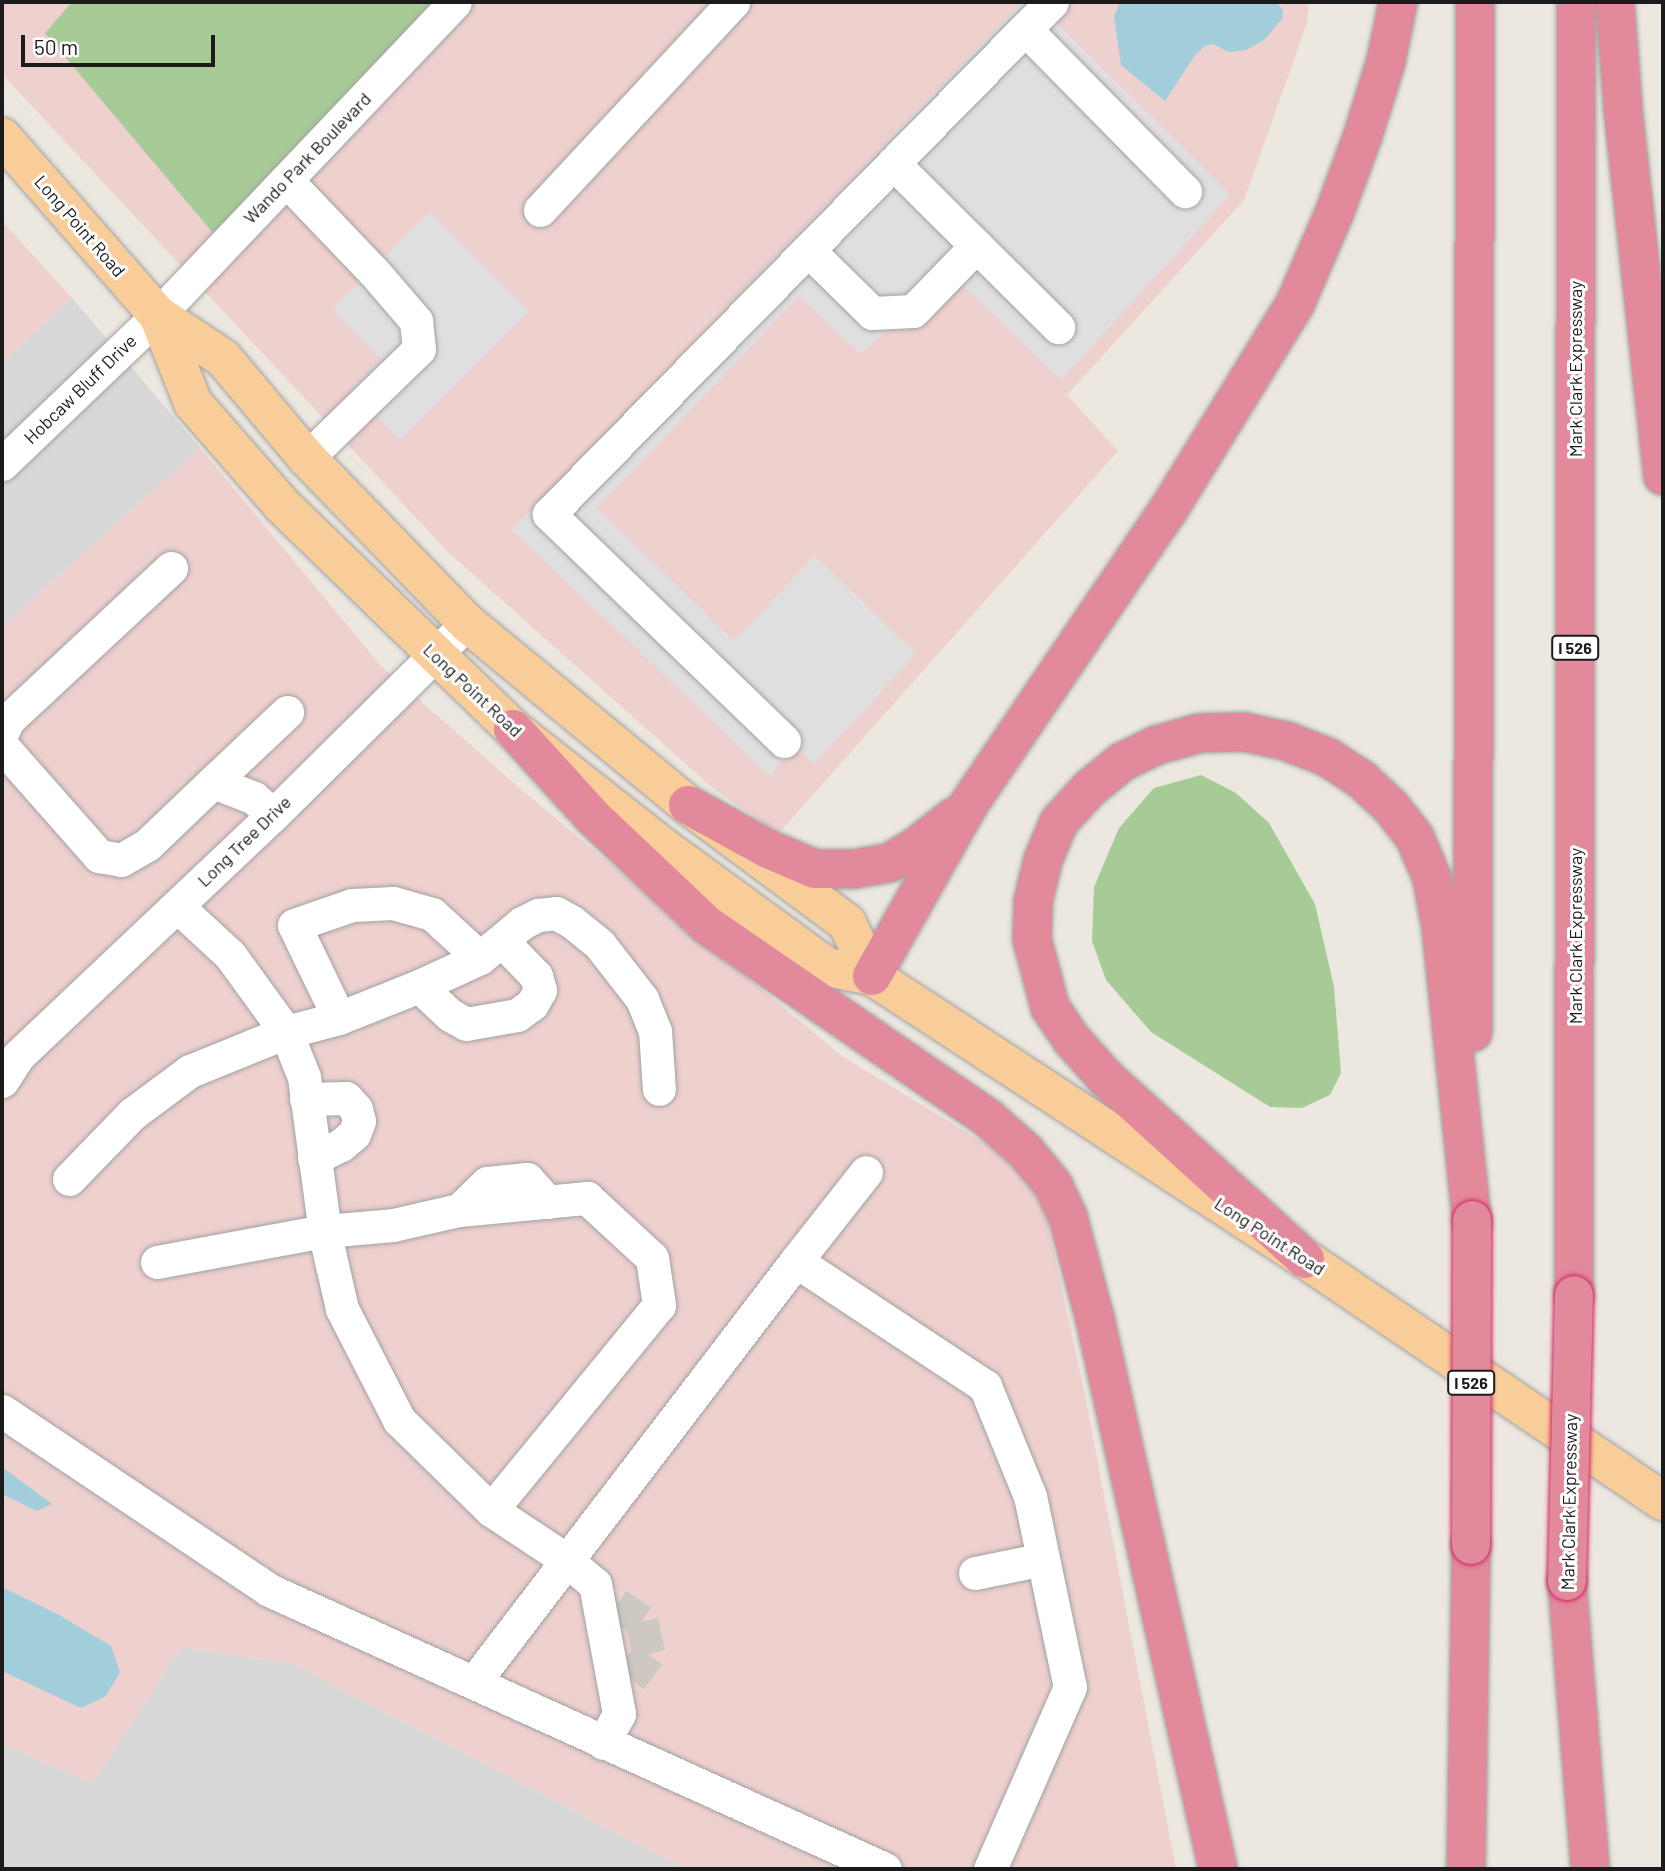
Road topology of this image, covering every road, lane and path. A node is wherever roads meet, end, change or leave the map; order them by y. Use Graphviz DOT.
graph roads {
  1 [pos="455,2"];
  2 [pos="733,2"];
  3 [pos="1052,2"];
  4 [pos="1398,2"];
  5 [pos="1475,2"];
  6 [pos="1576,2"];
  7 [pos="1615,2"];
  8 [pos="1024,29"];
  9 [pos="2,138"];
  10 [pos="893,163"];
  11 [pos="286,180"];
  12 [pos="1185,191"];
  13 [pos="540,210"];
  14 [pos="976,246"];
  15 [pos="808,250"];
  16 [pos="158,314"];
  17 [pos="1058,327"];
  18 [pos="307,458"];
  19 [pos="2,464"];
  20 [pos="1663,476"];
  21 [pos="171,568"];
  22 [pos="467,623"];
  23 [pos="435,656"];
  24 [pos="287,712"];
  25 [pos="513,729"];
  26 [pos="2,733"];
  27 [pos="784,741"];
  28 [pos="2,746"];
  29 [pos="213,782"];
  30 [pos="969,804"];
  31 [pos="688,805"];
  32 [pos="273,815"];
  33 [pos="177,906"];
  34 [pos="491,949"];
  35 [pos="872,976"];
  36 [pos="419,986"];
  37 [pos="340,1018"];
  38 [pos="286,1032"];
  39 [pos="7,1064"];
  40 [pos="659,1089"];
  41 [pos="306,1099"];
  42 [pos="314,1158"];
  43 [pos="866,1172"];
  44 [pos="69,1179"];
  45 [pos="1472,1220"];
  46 [pos="325,1231"];
  47 [pos="1306,1259"];
  48 [pos="796,1261"];
  49 [pos="158,1262"];
  50 [pos="2,1411"];
  51 [pos="1663,1501"];
  52 [pos="491,1510"];
  53 [pos="565,1559"];
  54 [pos="1043,1559"];
  55 [pos="975,1573"];
  56 [pos="1567,1581"];
  57 [pos="474,1682"];
  58 [pos="603,1743"];
  59 [pos="885,1869"];
  60 [pos="990,1869"];
  61 [pos="1218,1869"];
  62 [pos="1466,1869"];
  63 [pos="1563,1869"];
  64 [pos="1590,1869"];
  1 -- 11 [label="street, Wando Park Boulevard"];
  2 -- 13 [label="street"];
  3 -- 8 [label="street"];
  4 -- 30 [label="highway"];
  5 -- 45 [label="highway, I 526"];
  6 -- 56 [label="highway, Mark Clark Expressway / I 526, bridge"];
  7 -- 20 [label="highway"];
  8 -- 10 [label="street"];
  8 -- 12 [label="street"];
  9 -- 16 [label="main road, Long Point Road"];
  10 -- 14 [label="street"];
  10 -- 15 [label="street"];
  11 -- 16 [label="street, Wando Park Boulevard"];
  11 -- 18 [label="street"];
  14 -- 15 [label="street"];
  14 -- 17 [label="street"];
  15 -- 27 [label="street"];
  16 -- 18 [label="main road, Long Point Road"];
  16 -- 19 [label="street, Hobcaw Bluff Drive"];
  16 -- 23 [label="main road, Long Point Road"];
  18 -- 22 [label="main road, Long Point Road"];
  21 -- 26 [label="street"];
  22 -- 23 [label="street, Long Tree Drive"];
  22 -- 31 [label="main road, Long Point Road"];
  23 -- 25 [label="main road, Long Point Road"];
  23 -- 32 [label="street, Long Tree Drive"];
  24 -- 29 [label="street"];
  25 -- 35 [label="main road, Long Point Road"];
  25 -- 61 [label="highway"];
  28 -- 29 [label="street"];
  29 -- 32 [label="street"];
  30 -- 31 [label="highway"];
  30 -- 35 [label="highway"];
  31 -- 35 [label="main road, Long Point Road"];
  32 -- 33 [label="street, Long Tree Drive"];
  33 -- 38 [label="street"];
  33 -- 39 [label="street, Long Tree Drive"];
  34 -- 36 [label="street"];
  34 -- 36 [label="street"];
  34 -- 37 [label="street"];
  34 -- 40 [label="street"];
  35 -- 47 [label="main road, Long Point Road"];
  36 -- 37 [label="street"];
  37 -- 38 [label="street"];
  38 -- 41 [label="street"];
  38 -- 44 [label="street"];
  41 -- 42 [label="street"];
  41 -- 42 [label="street"];
  42 -- 46 [label="street"];
  43 -- 48 [label="street"];
  45 -- 47 [label="highway"];
  45 -- 62 [label="highway, I 526, bridge"];
  46 -- 49 [label="street"];
  46 -- 52 [label="street"];
  46 -- 52 [label="street"];
  47 -- 51 [label="main road, Long Point Road"];
  48 -- 53 [label="street"];
  48 -- 54 [label="street"];
  50 -- 57 [label="street"];
  52 -- 53 [label="street"];
  53 -- 57 [label="street"];
  53 -- 58 [label="street"];
  54 -- 55 [label="street"];
  54 -- 60 [label="street"];
  56 -- 63 [label="highway, Mark Clark Expressway / I 526"];
  56 -- 64 [label="highway"];
  57 -- 58 [label="street"];
  58 -- 59 [label="street"];
}
